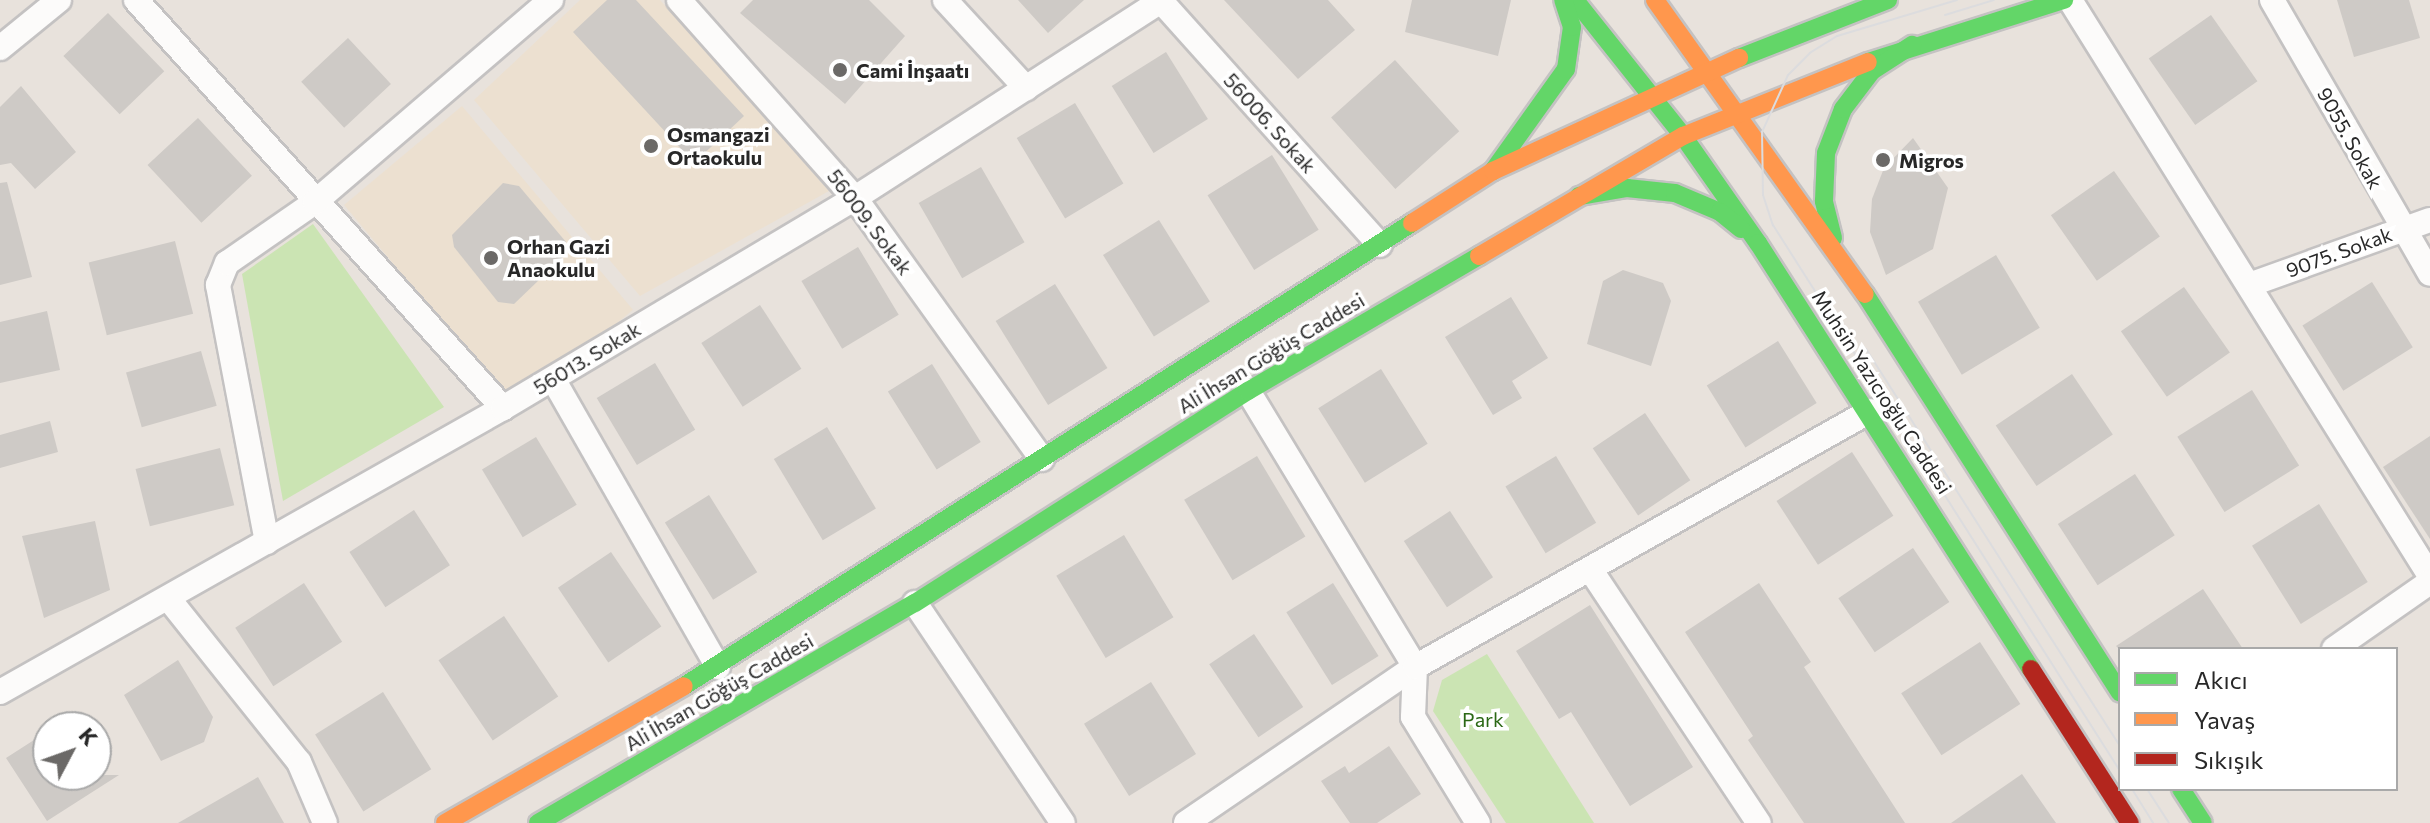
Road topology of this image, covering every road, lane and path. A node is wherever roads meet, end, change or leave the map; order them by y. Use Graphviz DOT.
graph roads {
  1 [pos="59,0"];
  2 [pos="136,0"];
  3 [pos="551,0"];
  4 [pos="679,0"];
  5 [pos="945,0"];
  6 [pos="1160,0"];
  7 [pos="1563,0"];
  8 [pos="1575,0"];
  9 [pos="1655,0"];
  10 [pos="1888,0"];
  11 [pos="2064,0"];
  12 [pos="2070,0"];
  13 [pos="2272,0"];
  14 [pos="1912,45"];
  15 [pos="0,48"];
  16 [pos="1709,70"];
  17 [pos="1026,88"];
  18 [pos="1651,96"];
  19 [pos="1739,112"];
  20 [pos="1683,136"];
  21 [pos="1493,171"];
  22 [pos="1579,196"];
  23 [pos="855,198"];
  24 [pos="315,202"];
  25 [pos="2430,220"];
  26 [pos="2401,228"];
  27 [pos="1758,243"];
  28 [pos="1380,245"];
  29 [pos="1836,248"];
  30 [pos="2430,274"];
  31 [pos="2249,285"];
  32 [pos="553,379"];
  33 [pos="1248,391"];
  34 [pos="503,408"];
  35 [pos="1870,411"];
  36 [pos="1042,459"];
  37 [pos="267,542"];
  38 [pos="1590,569"];
  39 [pos="2430,576"];
  40 [pos="2430,582"];
  41 [pos="168,598"];
  42 [pos="915,603"];
  43 [pos="2337,647"];
  44 [pos="718,667"];
  45 [pos="1415,667"];
  46 [pos="1,685"];
  47 [pos="2118,689"];
  48 [pos="2182,791"];
  49 [pos="325,823"];
  50 [pos="445,823"];
  51 [pos="538,823"];
  52 [pos="1063,823"];
  53 [pos="1186,823"];
  54 [pos="1478,823"];
  55 [pos="1759,823"];
  56 [pos="2130,823"];
  57 [pos="2203,823"];
  1 -- 15 [label="street"];
  2 -- 24 [label="street"];
  3 -- 24 [label="street"];
  4 -- 23 [label="street, 56009. Sokak"];
  5 -- 17 [label="street"];
  6 -- 17 [label="street, 56013. Sokak"];
  6 -- 28 [label="street, 56006. Sokak"];
  7 -- 21 [label="main road"];
  8 -- 18 [label="main road, Muhsin Yazıcıoğlu Caddesi"];
  9 -- 16 [label="main road, Muhsin Yazıcıoğlu Caddesi"];
  10 -- 16 [label="main road, Ali İhsan Göğüş Caddesi"];
  11 -- 14 [label="main road, Ali İhsan Göğüş Caddesi"];
  12 -- 31 [label="street"];
  13 -- 26 [label="street, 9055. Sokak"];
  14 -- 19 [label="main road, Ali İhsan Göğüş Caddesi"];
  14 -- 29 [label="main road"];
  16 -- 18 [label="main road, Ali İhsan Göğüş Caddesi"];
  16 -- 19 [label="main road, Muhsin Yazıcıoğlu Caddesi"];
  17 -- 23 [label="street, 56013. Sokak"];
  18 -- 20 [label="main road, Muhsin Yazıcıoğlu Caddesi"];
  18 -- 21 [label="main road, Ali İhsan Göğüş Caddesi"];
  19 -- 20 [label="main road, Ali İhsan Göğüş Caddesi"];
  19 -- 29 [label="main road, Muhsin Yazıcıoğlu Caddesi"];
  20 -- 22 [label="main road, Ali İhsan Göğüş Caddesi"];
  20 -- 27 [label="main road, Muhsin Yazıcıoğlu Caddesi"];
  21 -- 28 [label="main road, Ali İhsan Göğüş Caddesi"];
  22 -- 27 [label="main road"];
  22 -- 33 [label="main road, Ali İhsan Göğüş Caddesi"];
  23 -- 32 [label="street, 56013. Sokak"];
  23 -- 36 [label="street, 56009. Sokak"];
  24 -- 34 [label="street"];
  24 -- 37 [label="street"];
  25 -- 26 [label="street, 9075. Sokak"];
  26 -- 30 [label="street, 9055. Sokak"];
  26 -- 31 [label="street, 9075. Sokak"];
  27 -- 35 [label="main road, Muhsin Yazıcıoğlu Caddesi"];
  28 -- 36 [label="main road, Ali İhsan Göğüş Caddesi"];
  29 -- 47 [label="main road, Muhsin Yazıcıoğlu Caddesi"];
  31 -- 39 [label="street"];
  32 -- 34 [label="street, 56013. Sokak"];
  32 -- 44 [label="street"];
  33 -- 42 [label="main road, Ali İhsan Göğüş Caddesi"];
  33 -- 45 [label="street"];
  34 -- 37 [label="street, 56013. Sokak"];
  35 -- 38 [label="street"];
  35 -- 56 [label="main road, Muhsin Yazıcıoğlu Caddesi"];
  36 -- 44 [label="main road, Ali İhsan Göğüş Caddesi"];
  37 -- 41 [label="street, 56013. Sokak"];
  38 -- 45 [label="street"];
  38 -- 55 [label="street"];
  40 -- 43 [label="street"];
  41 -- 46 [label="street, 56013. Sokak"];
  41 -- 49 [label="street"];
  42 -- 51 [label="main road, Ali İhsan Göğüş Caddesi"];
  42 -- 52 [label="street"];
  44 -- 50 [label="main road, Ali İhsan Göğüş Caddesi"];
  45 -- 53 [label="street"];
  45 -- 54 [label="street"];
  48 -- 57 [label="main road"];
}
